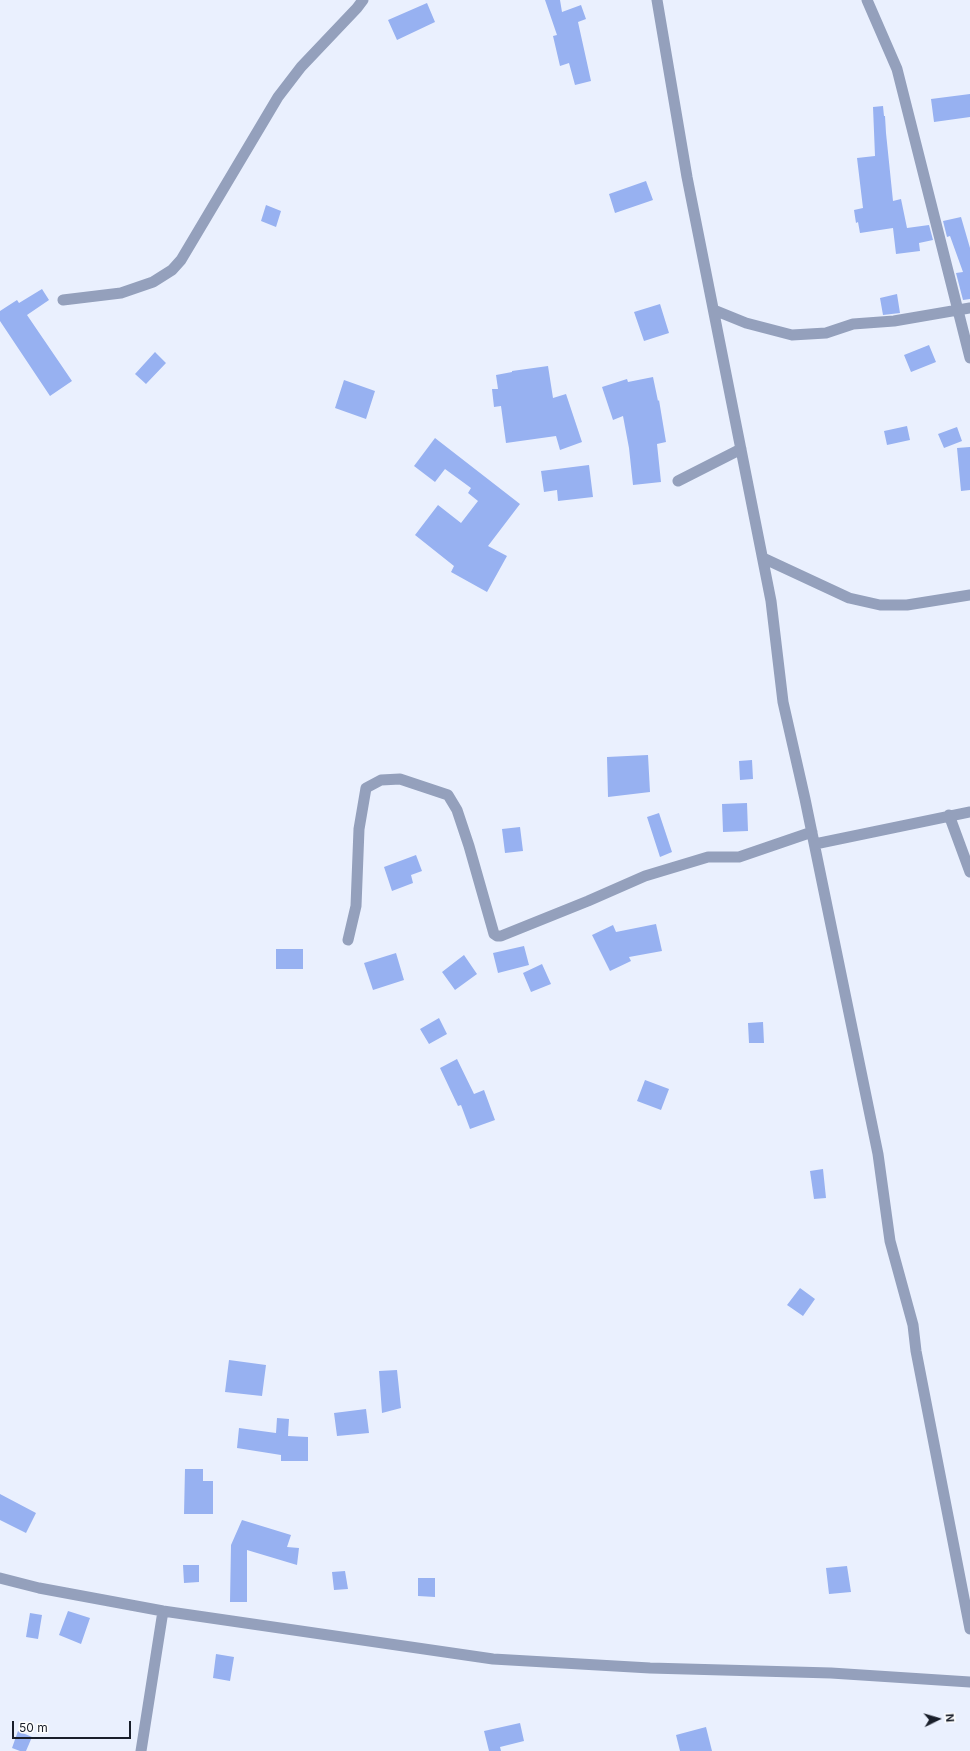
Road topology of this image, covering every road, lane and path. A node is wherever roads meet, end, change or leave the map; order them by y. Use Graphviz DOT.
graph roads {
  1 [pos="363,0"];
  2 [pos="657,0"];
  3 [pos="868,0"];
  4 [pos="63,300"];
  5 [pos="970,308"];
  6 [pos="714,310"];
  7 [pos="958,310"];
  8 [pos="970,358"];
  9 [pos="741,449"];
  10 [pos="678,481"];
  11 [pos="763,558"];
  12 [pos="970,595"];
  13 [pos="970,812"];
  14 [pos="949,815"];
  15 [pos="812,832"];
  16 [pos="814,844"];
  17 [pos="970,872"];
  18 [pos="348,940"];
  19 [pos="0,1578"];
  20 [pos="163,1611"];
  21 [pos="970,1629"];
  22 [pos="970,1682"];
  23 [pos="141,1751"];
  1 -- 4 [label="street"];
  2 -- 6 [label="street"];
  3 -- 7 [label="street"];
  5 -- 7 [label="street"];
  6 -- 7 [label="street"];
  6 -- 9 [label="street"];
  7 -- 8 [label="street"];
  9 -- 10 [label="street"];
  9 -- 11 [label="street"];
  11 -- 12 [label="street"];
  11 -- 15 [label="street"];
  13 -- 14 [label="street"];
  14 -- 16 [label="street"];
  14 -- 17 [label="street"];
  15 -- 16 [label="street"];
  15 -- 18 [label="street"];
  16 -- 21 [label="street"];
  19 -- 20 [label="street"];
  20 -- 22 [label="street"];
  20 -- 23 [label="street"];
}
